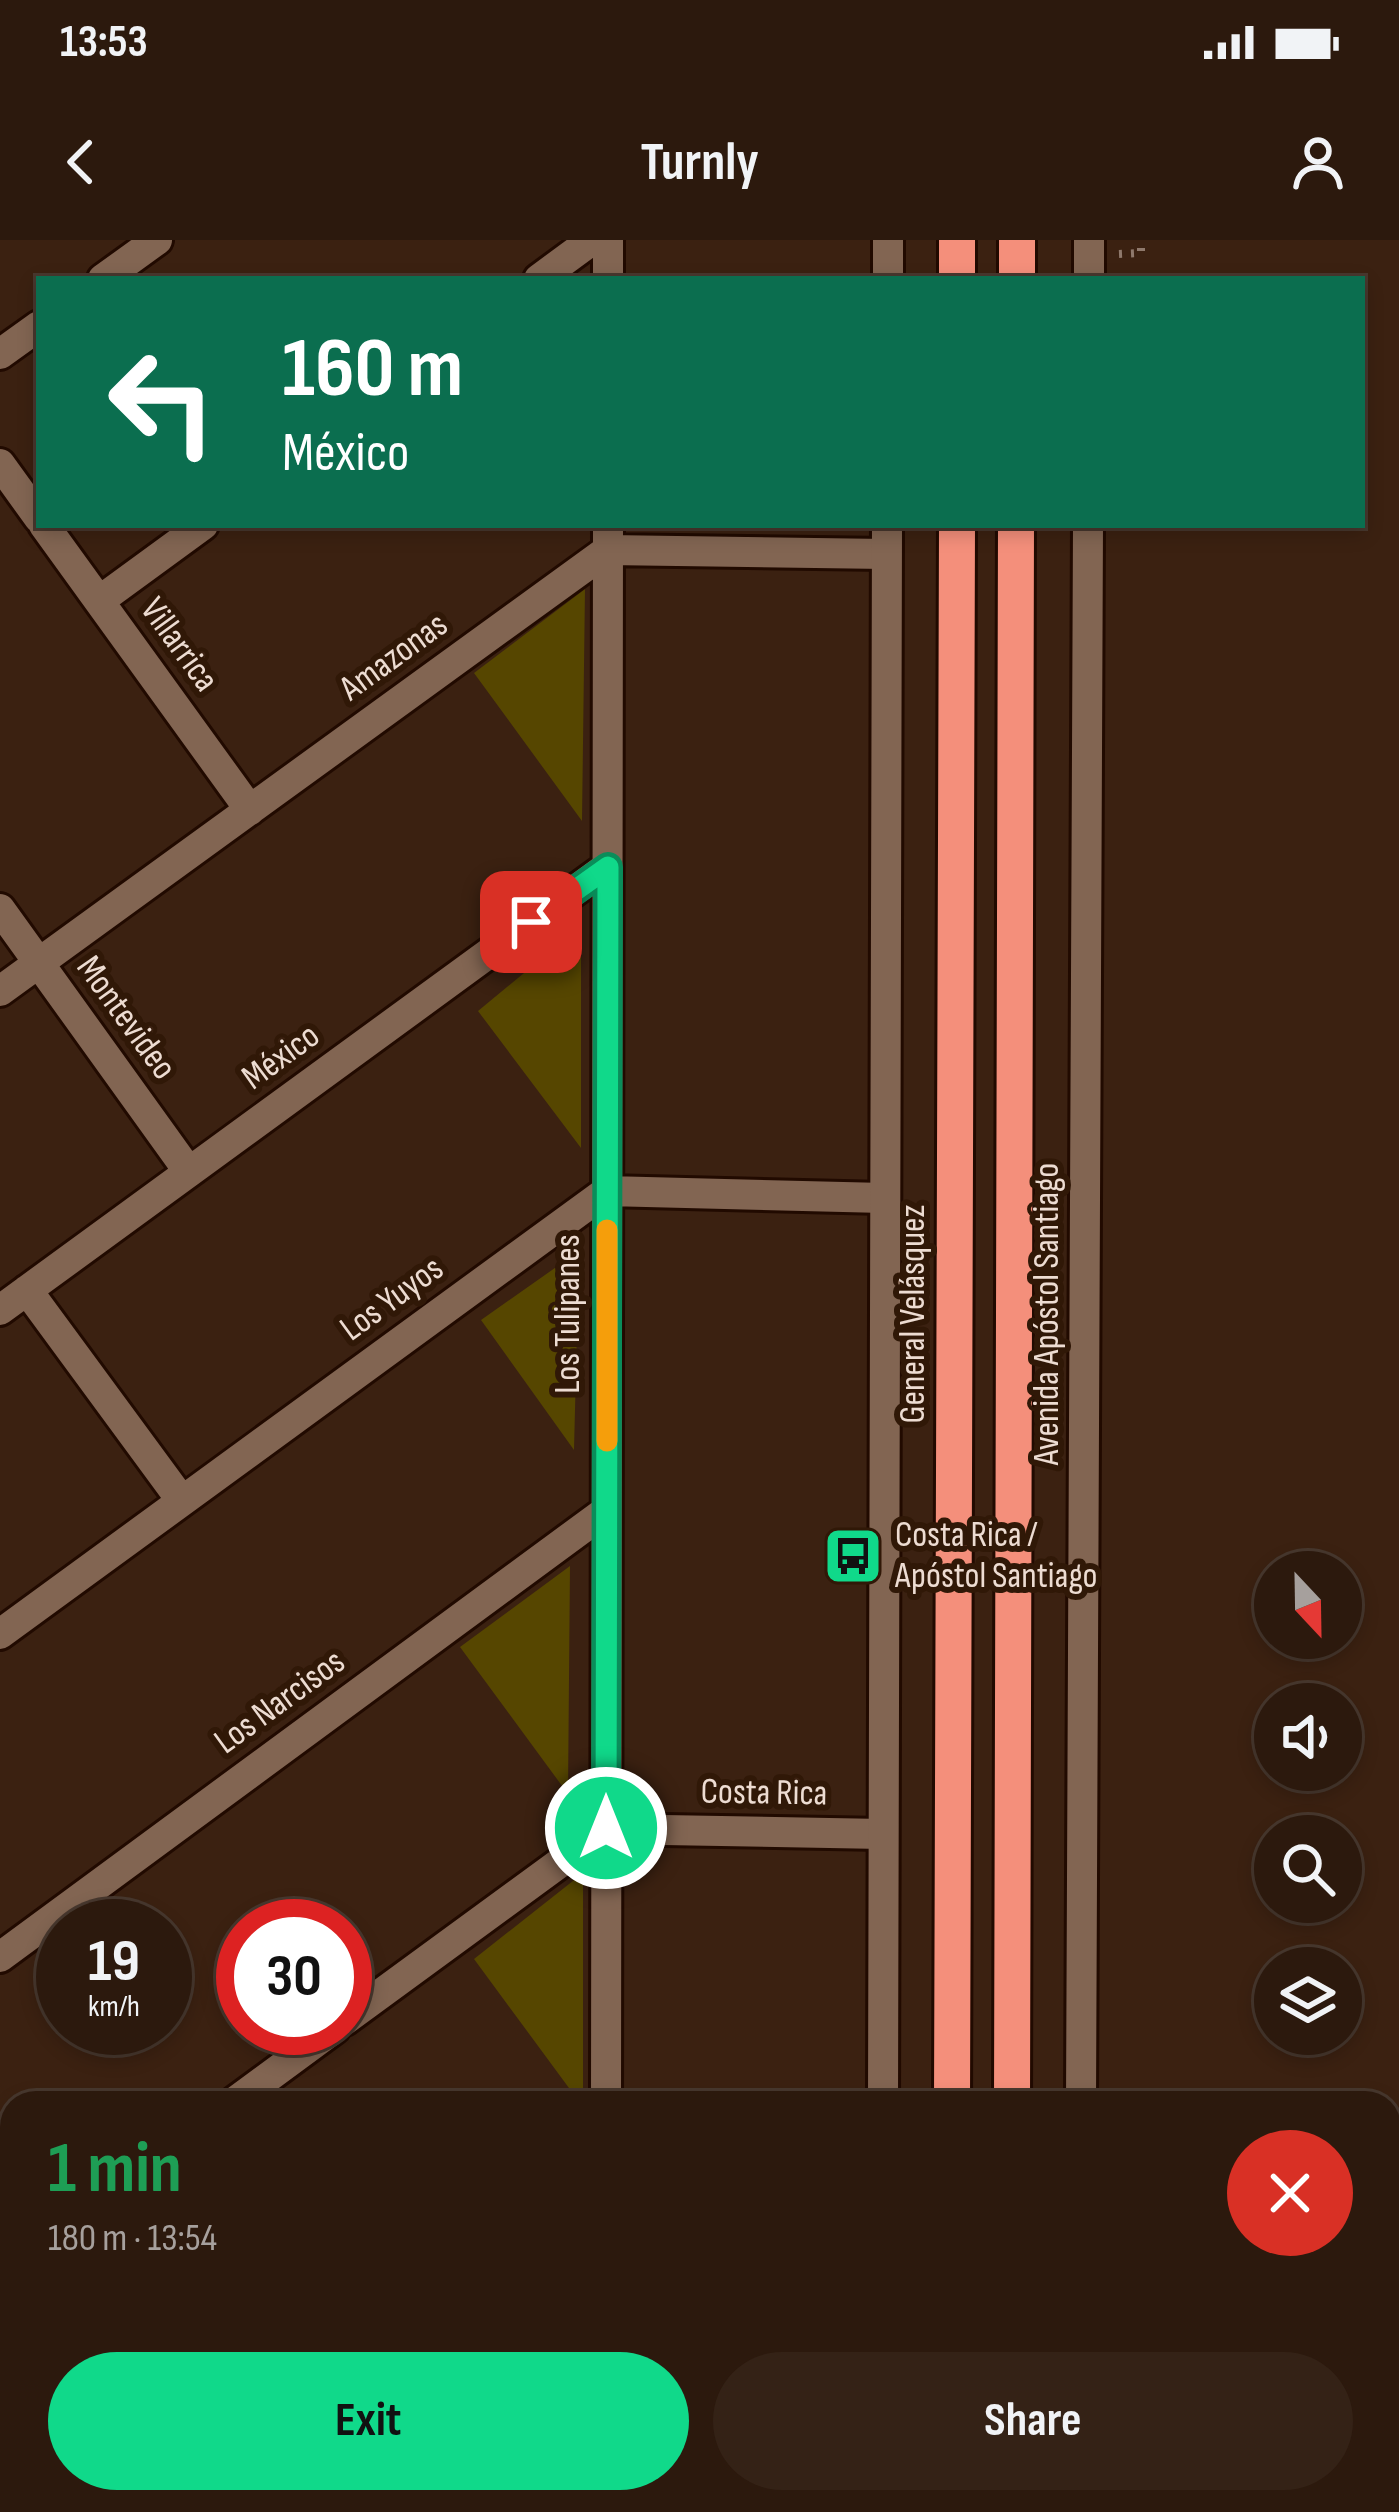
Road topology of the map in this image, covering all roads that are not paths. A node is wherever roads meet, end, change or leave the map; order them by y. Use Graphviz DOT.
graph roads {
  1 [pos="157,240"];
  2 [pos="592,240"];
  3 [pos="608,240"];
  4 [pos="888,240"];
  5 [pos="957,240"];
  6 [pos="1017,240"];
  7 [pos="1089,240"];
  8 [pos="107,276"];
  9 [pos="543,276"];
  10 [pos="608,276"];
  11 [pos="888,276"];
  12 [pos="957,276"];
  13 [pos="1017,276"];
  14 [pos="1089,276"];
  15 [pos="36,328"];
  16 [pos="0,354"];
  17 [pos="0,464"];
  18 [pos="36,514"];
  19 [pos="46,528"];
  20 [pos="199,528"];
  21 [pos="956,528"];
  22 [pos="1016,528"];
  23 [pos="1088,528"];
  24 [pos="608,538"];
  25 [pos="886,539"];
  26 [pos="99,601"];
  27 [pos="250,810"];
  28 [pos="608,867"];
  29 [pos="0,909"];
  30 [pos="39,963"];
  31 [pos="0,992"];
  32 [pos="189,1172"];
  33 [pos="607,1192"];
  34 [pos="884,1198"];
  35 [pos="27,1290"];
  36 [pos="0,1310"];
  37 [pos="182,1501"];
  38 [pos="606,1511"];
  39 [pos="0,1634"];
  40 [pos="606,1828"];
  41 [pos="884,1834"];
  42 [pos="0,1957"];
  43 [pos="372,2000"];
  44 [pos="298,2055"];
  45 [pos="249,2091"];
  46 [pos="606,2091"];
  47 [pos="883,2091"];
  48 [pos="952,2091"];
  49 [pos="1012,2091"];
  50 [pos="1081,2091"];
  1 -- 8 [label="street"];
  2 -- 9 [label="street"];
  3 -- 10 [label="street"];
  4 -- 11 [label="street"];
  5 -- 12 [label="highway"];
  6 -- 13 [label="highway"];
  7 -- 14 [label="street"];
  15 -- 16 [label="street"];
  17 -- 18 [label="street"];
  19 -- 26 [label="street, Villarrica"];
  20 -- 26 [label="street"];
  21 -- 48 [label="highway, General Velásquez"];
  22 -- 49 [label="highway"];
  23 -- 50 [label="street, Avenida Apóstol Santiago"];
  24 -- 25 [label="street"];
  24 -- 27 [label="street, Amazonas"];
  24 -- 28 [label="street, Los Tulipanes"];
  25 -- 34 [label="street"];
  26 -- 27 [label="street, Villarrica"];
  27 -- 30 [label="street, Amazonas"];
  28 -- 32 [label="street, México"];
  28 -- 33 [label="street, Los Tulipanes"];
  29 -- 30 [label="street, Montevideo"];
  30 -- 31 [label="street, Amazonas"];
  30 -- 32 [label="street, Montevideo"];
  32 -- 35 [label="street, México"];
  33 -- 34 [label="street"];
  33 -- 37 [label="street, Los Yuyos"];
  33 -- 38 [label="street, Los Tulipanes"];
  34 -- 41 [label="street"];
  35 -- 36 [label="street, México"];
  35 -- 37 [label="street"];
  37 -- 39 [label="street, Los Yuyos"];
  38 -- 40 [label="street, Los Tulipanes"];
  38 -- 42 [label="street, Los Narcisos"];
  40 -- 41 [label="street, Costa Rica"];
  40 -- 43 [label="street"];
  40 -- 46 [label="street, Los Tulipanes"];
  41 -- 47 [label="street"];
  44 -- 45 [label="street"];
}
